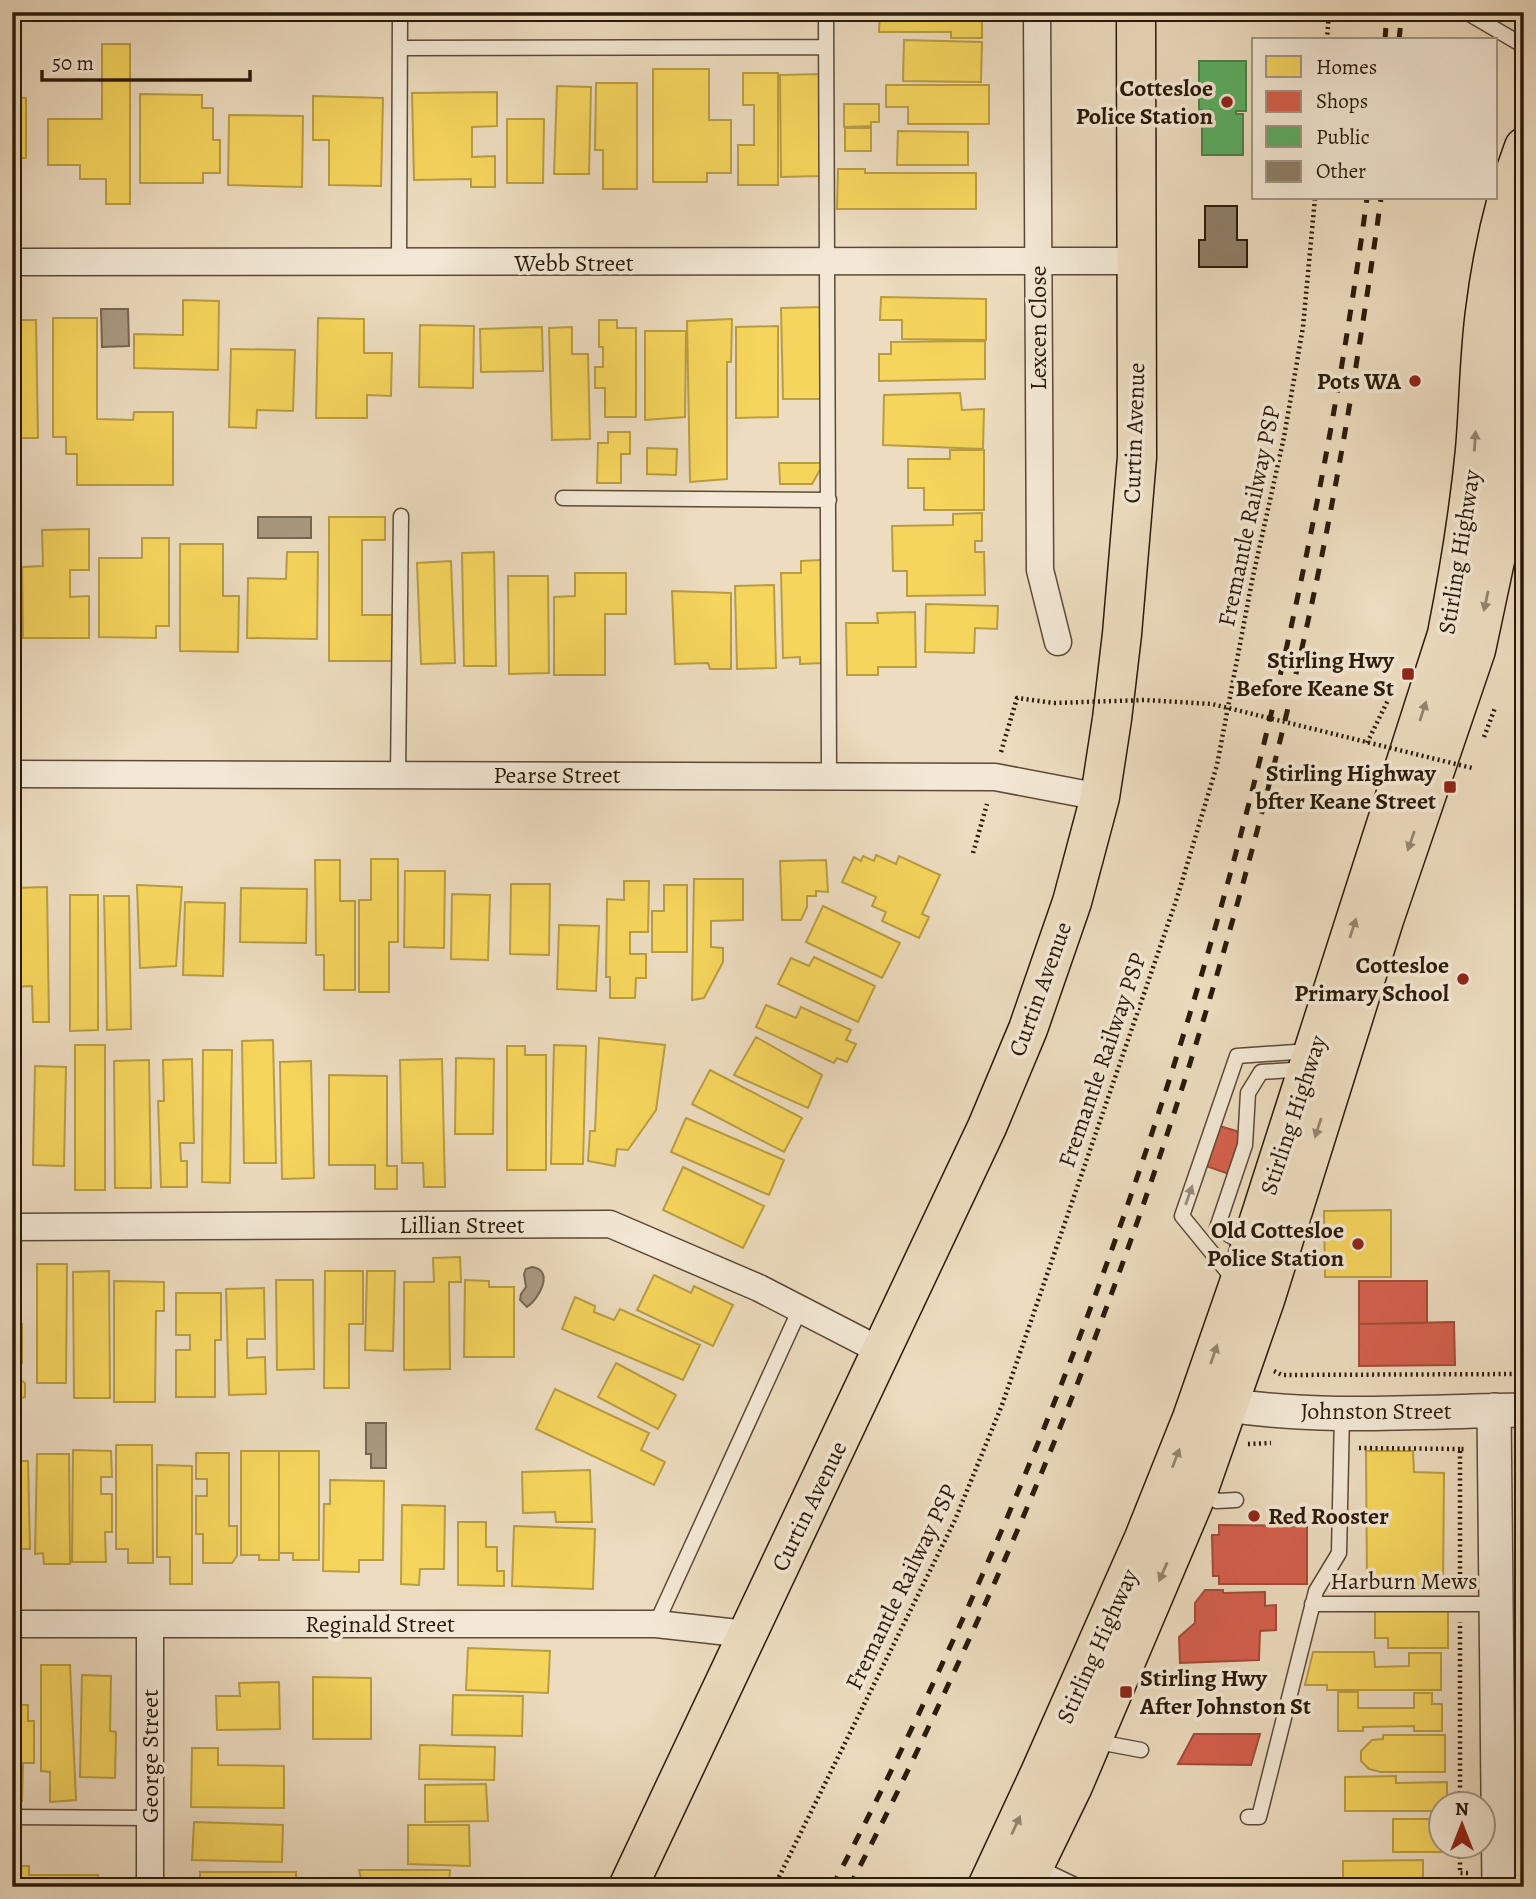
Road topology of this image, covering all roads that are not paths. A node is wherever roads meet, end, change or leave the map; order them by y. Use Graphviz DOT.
graph roads {
  1 [pos="400,12"];
  2 [pos="826,12"];
  3 [pos="1037,12"];
  4 [pos="1136,12"];
  5 [pos="1466,12"];
  6 [pos="1524,46"];
  7 [pos="826,47"];
  8 [pos="400,48"];
  9 [pos="1524,147"];
  10 [pos="1037,260"];
  11 [pos="1136,261"];
  12 [pos="12,262"];
  13 [pos="399,262"];
  14 [pos="827,263"];
  15 [pos="1524,266"];
  16 [pos="562,498"];
  17 [pos="829,499"];
  18 [pos="401,516"];
  19 [pos="1495,550"];
  20 [pos="1058,642"];
  21 [pos="12,774"];
  22 [pos="398,775"];
  23 [pos="829,775"];
  24 [pos="1100,797"];
  25 [pos="1319,1064"];
  26 [pos="12,1227"];
  27 [pos="1252,1293"];
  28 [pos="800,1309"];
  29 [pos="883,1352"];
  30 [pos="1228,1405"];
  31 [pos="1509,1410"];
  32 [pos="1342,1413"];
  33 [pos="1199,1489"];
  34 [pos="1236,1500"];
  35 [pos="1312,1604"];
  36 [pos="1496,1604"];
  37 [pos="12,1624"];
  38 [pos="656,1624"];
  39 [pos="150,1625"];
  40 [pos="747,1634"];
  41 [pos="1091,1741"];
  42 [pos="1141,1750"];
  43 [pos="12,1817"];
  44 [pos="1248,1817"];
  45 [pos="150,1818"];
  46 [pos="1030,1876"];
  47 [pos="1075,1885"];
  48 [pos="150,1887"];
  49 [pos="628,1887"];
  50 [pos="987,1887"];
  51 [pos="1499,1887"];
  1 -- 8 [label="lane"];
  2 -- 7 [label="lane"];
  3 -- 10 [label="street, Lexcen Close"];
  4 -- 11 [label="main road, Curtin Avenue"];
  5 -- 6 [label="lane"];
  7 -- 8 [label="lane"];
  7 -- 14 [label="lane"];
  8 -- 13 [label="lane"];
  19 -- 9 [label="main road, Stirling Highway, one-way"];
  10 -- 11 [label="street, Webb Street"];
  10 -- 14 [label="street, Webb Street"];
  10 -- 20 [label="street, Lexcen Close"];
  11 -- 24 [label="main road, Curtin Avenue"];
  12 -- 13 [label="street, Webb Street"];
  13 -- 14 [label="street, Webb Street"];
  14 -- 17 [label="lane"];
  15 -- 19 [label="main road, Stirling Highway"];
  16 -- 17 [label="lane"];
  17 -- 23 [label="lane"];
  18 -- 22 [label="lane"];
  19 -- 25 [label="main road, Stirling Highway"];
  21 -- 22 [label="street, Pearse Street"];
  22 -- 23 [label="street, Pearse Street"];
  23 -- 24 [label="street, Pearse Street"];
  24 -- 29 [label="main road, Curtin Avenue"];
  25 -- 27 [label="main road, Stirling Highway, one-way"];
  25 -- 27 [label="main road, Stirling Highway"];
  27 -- 25 [label="lane, one-way"];
  26 -- 28 [label="street, Lillian Street"];
  27 -- 30 [label="main road, Stirling Highway"];
  50 -- 27 [label="main road, Stirling Highway, one-way"];
  28 -- 29 [label="street, Lillian Street"];
  28 -- 38 [label="lane"];
  29 -- 40 [label="main road, Curtin Avenue"];
  30 -- 32 [label="street, Johnston Street"];
  30 -- 33 [label="main road, Stirling Highway"];
  31 -- 32 [label="street, Johnston Street"];
  31 -- 36 [label="street"];
  32 -- 35 [label="lane"];
  33 -- 34 [label="lane"];
  33 -- 41 [label="main road, Stirling Highway, one-way"];
  35 -- 36 [label="lane, Harburn Mews"];
  35 -- 44 [label="lane"];
  36 -- 51 [label="street"];
  37 -- 39 [label="street, Reginald Street"];
  38 -- 39 [label="street, Reginald Street"];
  38 -- 40 [label="street, Reginald Street"];
  39 -- 45 [label="street, George Street"];
  40 -- 49 [label="main road, Curtin Avenue"];
  41 -- 42 [label="lane"];
  41 -- 46 [label="main road, Stirling Highway"];
  43 -- 45 [label="lane"];
  45 -- 48 [label="street, George Street"];
  46 -- 47 [label="lane"];
}
